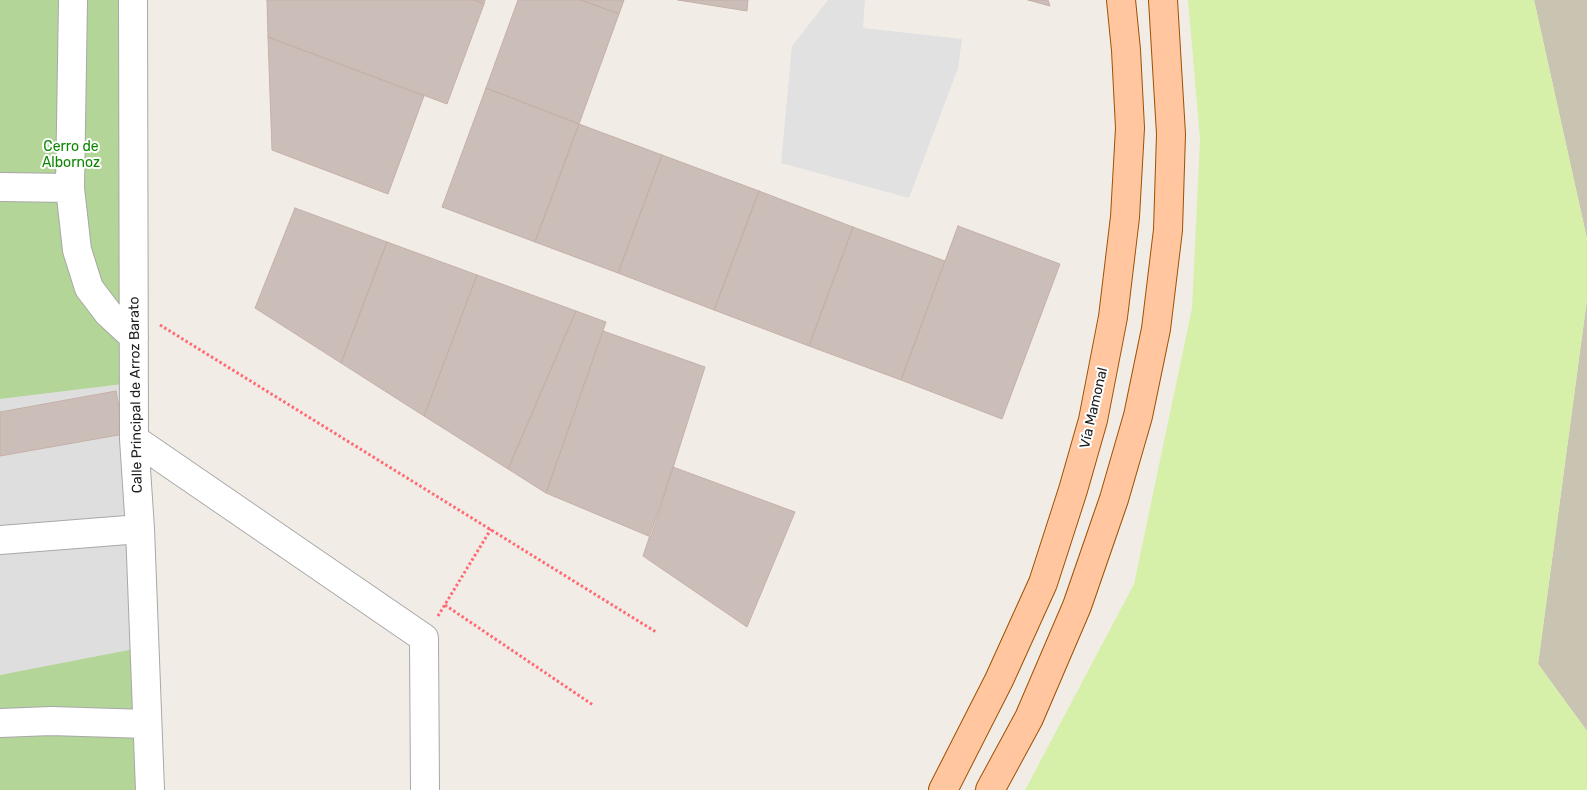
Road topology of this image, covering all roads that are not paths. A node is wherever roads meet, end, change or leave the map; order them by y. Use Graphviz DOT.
graph roads {
  1 [pos="73,0"];
  2 [pos="133,0"];
  3 [pos="1121,0"];
  4 [pos="1163,0"];
  5 [pos="0,187"];
  6 [pos="70,188"];
  7 [pos="134,337"];
  8 [pos="134,439"];
  9 [pos="140,529"];
  10 [pos="0,540"];
  11 [pos="0,723"];
  12 [pos="147,724"];
  13 [pos="150,790"];
  14 [pos="425,790"];
  15 [pos="944,790"];
  16 [pos="990,790"];
  1 -- 6 [label="street"];
  2 -- 7 [label="street, Calle Principal de Arroz Barato"];
  3 -- 15 [label="main road, Vía Mamonal"];
  4 -- 16 [label="main road"];
  5 -- 6 [label="street"];
  6 -- 7 [label="street"];
  7 -- 8 [label="street, Calle Principal de Arroz Barato"];
  8 -- 9 [label="street, Calle Principal de Arroz Barato"];
  8 -- 14 [label="street"];
  9 -- 10 [label="street"];
  9 -- 12 [label="street, Calle Principal de Arroz Barato"];
  11 -- 12 [label="street"];
  12 -- 13 [label="street, Calle Principal de Arroz Barato"];
}
